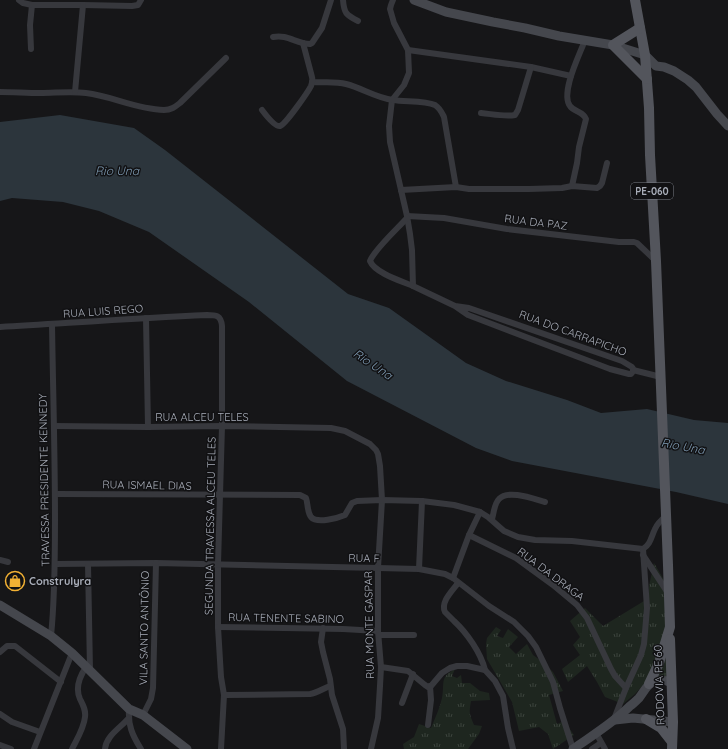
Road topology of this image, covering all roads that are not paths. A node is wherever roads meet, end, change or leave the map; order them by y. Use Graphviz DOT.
graph roads {
  1 [pos="19,0"];
  2 [pos="141,0"];
  3 [pos="331,0"];
  4 [pos="343,0"];
  5 [pos="393,0"];
  6 [pos="414,0"];
  7 [pos="635,0"];
  8 [pos="32,5"];
  9 [pos="83,5"];
  10 [pos="358,21"];
  11 [pos="640,28"];
  12 [pos="273,36"];
  13 [pos="585,40"];
  14 [pos="303,44"];
  15 [pos="613,45"];
  16 [pos="31,49"];
  17 [pos="408,50"];
  18 [pos="645,55"];
  19 [pos="226,58"];
  20 [pos="531,67"];
  21 [pos="570,76"];
  22 [pos="647,79"];
  23 [pos="312,82"];
  24 [pos="0,92"];
  25 [pos="74,92"];
  26 [pos="392,100"];
  27 [pos="262,110"];
  28 [pos="481,113"];
  29 [pos="728,126"];
  30 [pos="607,163"];
  31 [pos="572,186"];
  32 [pos="456,187"];
  33 [pos="401,190"];
  34 [pos="407,217"];
  35 [pos="656,261"];
  36 [pos="413,286"];
  37 [pos="455,306"];
  38 [pos="207,315"];
  39 [pos="146,318"];
  40 [pos="52,324"];
  41 [pos="0,327"];
  42 [pos="633,370"];
  43 [pos="661,377"];
  44 [pos="54,426"];
  45 [pos="222,426"];
  46 [pos="148,427"];
  47 [pos="56,494"];
  48 [pos="220,495"];
  49 [pos="382,500"];
  50 [pos="422,501"];
  51 [pos="545,502"];
  52 [pos="480,512"];
  53 [pos="666,514"];
  54 [pos="492,519"];
  55 [pos="469,535"];
  56 [pos="643,552"];
  57 [pos="0,560"];
  58 [pos="8,562"];
  59 [pos="156,563"];
  60 [pos="55,564"];
  61 [pos="88,564"];
  62 [pos="218,564"];
  63 [pos="378,568"];
  64 [pos="420,568"];
  65 [pos="453,578"];
  66 [pos="458,583"];
  67 [pos="669,594"];
  68 [pos="0,605"];
  69 [pos="218,627"];
  70 [pos="670,627"];
  71 [pos="322,628"];
  72 [pos="378,633"];
  73 [pos="414,635"];
  74 [pos="51,636"];
  75 [pos="0,652"];
  76 [pos="72,653"];
  77 [pos="381,667"];
  78 [pos="88,668"];
  79 [pos="488,672"];
  80 [pos="412,674"];
  81 [pos="61,682"];
  82 [pos="671,683"];
  83 [pos="649,684"];
  84 [pos="330,686"];
  85 [pos="430,686"];
  86 [pos="626,688"];
  87 [pos="224,695"];
  88 [pos="402,703"];
  89 [pos="128,709"];
  90 [pos="0,714"];
  91 [pos="143,715"];
  92 [pos="128,719"];
  93 [pos="646,719"];
  94 [pos="614,721"];
  95 [pos="673,722"];
  96 [pos="428,725"];
  97 [pos="40,732"];
  98 [pos="596,733"];
  99 [pos="0,745"];
  100 [pos="672,745"];
  101 [pos="603,746"];
  102 [pos="11,749"];
  103 [pos="34,749"];
  104 [pos="72,749"];
  105 [pos="105,749"];
  106 [pos="141,749"];
  107 [pos="187,749"];
  108 [pos="221,749"];
  109 [pos="344,749"];
  110 [pos="371,749"];
  111 [pos="513,749"];
  112 [pos="573,749"];
  113 [pos="592,749"];
  1 -- 8 [label="street"];
  2 -- 9 [label="street"];
  3 -- 14 [label="street"];
  4 -- 10 [label="street"];
  5 -- 17 [label="street"];
  6 -- 13 [label="street"];
  7 -- 11 [label="main road, PE-060 / PE-060"];
  8 -- 9 [label="street"];
  8 -- 16 [label="street"];
  9 -- 25 [label="street"];
  11 -- 15 [label="main road"];
  11 -- 18 [label="main road, PE-060 / PE-060"];
  12 -- 14 [label="street"];
  13 -- 15 [label="street"];
  13 -- 21 [label="street"];
  14 -- 23 [label="street"];
  15 -- 18 [label="street"];
  15 -- 22 [label="main road"];
  17 -- 20 [label="street"];
  17 -- 26 [label="street"];
  18 -- 22 [label="main road, PE-060 / PE-060"];
  18 -- 29 [label="street"];
  19 -- 25 [label="street"];
  20 -- 21 [label="street"];
  20 -- 28 [label="street"];
  21 -- 31 [label="street"];
  22 -- 35 [label="main road, PE-060 / PE-060"];
  23 -- 26 [label="street"];
  23 -- 27 [label="street"];
  24 -- 25 [label="street"];
  26 -- 32 [label="street"];
  26 -- 33 [label="street"];
  30 -- 31 [label="street"];
  31 -- 32 [label="street"];
  32 -- 33 [label="street"];
  33 -- 34 [label="street"];
  34 -- 35 [label="street, RUA DA PAZ"];
  34 -- 36 [label="street"];
  34 -- 36 [label="street"];
  35 -- 43 [label="main road, PE-060 / PE-060"];
  36 -- 37 [label="street"];
  37 -- 42 [label="street, RUA DO CARRAPICHO"];
  37 -- 42 [label="street, RUA DO CARRAPICHO"];
  38 -- 39 [label="street, RUA LUIS REGO"];
  38 -- 45 [label="street, SEGUNDA TRAVESSA ALCEU TELES"];
  39 -- 40 [label="street, RUA LUIS REGO"];
  39 -- 46 [label="street"];
  40 -- 41 [label="street, RUA LUIS REGO"];
  40 -- 44 [label="street, TRAVESSA PRESIDENTE KENNEDY"];
  42 -- 43 [label="street"];
  43 -- 53 [label="main road, PE-060"];
  44 -- 46 [label="street, RUA ALCEU TELES"];
  44 -- 47 [label="street, TRAVESSA PRESIDENTE KENNEDY"];
  45 -- 46 [label="street, RUA ALCEU TELES"];
  45 -- 48 [label="street, SEGUNDA TRAVESSA ALCEU TELES"];
  45 -- 49 [label="street, RUA ALCEU TELES"];
  47 -- 48 [label="street, RUA ISMAEL DIAS"];
  47 -- 60 [label="street, TRAVESSA PRESIDENTE KENNEDY"];
  48 -- 49 [label="street, RUA ISMAEL DIAS"];
  48 -- 62 [label="street, SEGUNDA TRAVESSA ALCEU TELES"];
  49 -- 50 [label="street"];
  49 -- 63 [label="street, RUA MONTE GASPAR"];
  50 -- 52 [label="street"];
  50 -- 64 [label="street"];
  51 -- 54 [label="street"];
  52 -- 54 [label="street"];
  52 -- 55 [label="street"];
  53 -- 56 [label="street"];
  53 -- 67 [label="main road, RODOVIA PE 60"];
  54 -- 56 [label="street"];
  55 -- 65 [label="street"];
  55 -- 86 [label="street, RUA DA DRAGA"];
  56 -- 67 [label="street"];
  56 -- 86 [label="street"];
  57 -- 58 [label="street"];
  59 -- 61 [label="street, RUA F"];
  59 -- 62 [label="street, RUA F"];
  59 -- 91 [label="street, VILA SANTO ANTÔNIO"];
  60 -- 61 [label="street, RUA F"];
  60 -- 74 [label="street, TRAVESSA PRESIDENTE KENNEDY"];
  61 -- 78 [label="street"];
  62 -- 63 [label="street, RUA F"];
  62 -- 69 [label="street, SEGUNDA TRAVESSA ALCEU TELES"];
  63 -- 64 [label="street, RUA F"];
  63 -- 72 [label="street, RUA MONTE GASPAR"];
  64 -- 65 [label="street, RUA F"];
  65 -- 66 [label="street, RUA F"];
  66 -- 79 [label="street"];
  66 -- 112 [label="street, RUA F"];
  67 -- 70 [label="main road, RODOVIA PE 60"];
  68 -- 74 [label="street"];
  69 -- 71 [label="street, RUA TENENTE SABINO"];
  69 -- 87 [label="street, SEGUNDA TRAVESSA ALCEU TELES"];
  70 -- 82 [label="main road, RODOVIA PE 60"];
  70 -- 83 [label="main road"];
  71 -- 72 [label="street, RUA TENENTE SABINO"];
  71 -- 84 [label="street, RUA TENENTE SABINO"];
  72 -- 73 [label="street, RUA TENENTE SABINO"];
  72 -- 77 [label="street, RUA MONTE GASPAR"];
  74 -- 76 [label="street"];
  75 -- 81 [label="street"];
  76 -- 78 [label="street"];
  76 -- 81 [label="street"];
  77 -- 80 [label="street"];
  77 -- 110 [label="street, RUA MONTE GASPAR"];
  78 -- 89 [label="street"];
  78 -- 104 [label="street"];
  79 -- 85 [label="street"];
  79 -- 111 [label="street"];
  80 -- 85 [label="street"];
  80 -- 88 [label="street"];
  81 -- 97 [label="street"];
  82 -- 83 [label="street"];
  82 -- 95 [label="main road, RODOVIA PE 60"];
  83 -- 94 [label="street"];
  84 -- 87 [label="street"];
  84 -- 109 [label="street, RUA TENENTE SABINO"];
  85 -- 96 [label="street"];
  86 -- 94 [label="street"];
  87 -- 108 [label="street, SEGUNDA TRAVESSA ALCEU TELES"];
  89 -- 91 [label="street"];
  89 -- 92 [label="street"];
  90 -- 97 [label="street"];
  91 -- 107 [label="street"];
  92 -- 105 [label="street"];
  92 -- 106 [label="street"];
  93 -- 94 [label="street"];
  93 -- 95 [label="street"];
  93 -- 100 [label="main road"];
  94 -- 98 [label="street"];
  95 -- 100 [label="main road, RODOVIA PE 60"];
  97 -- 103 [label="street"];
  98 -- 101 [label="street"];
  98 -- 112 [label="street"];
  99 -- 102 [label="street"];
  101 -- 113 [label="street"];
}
